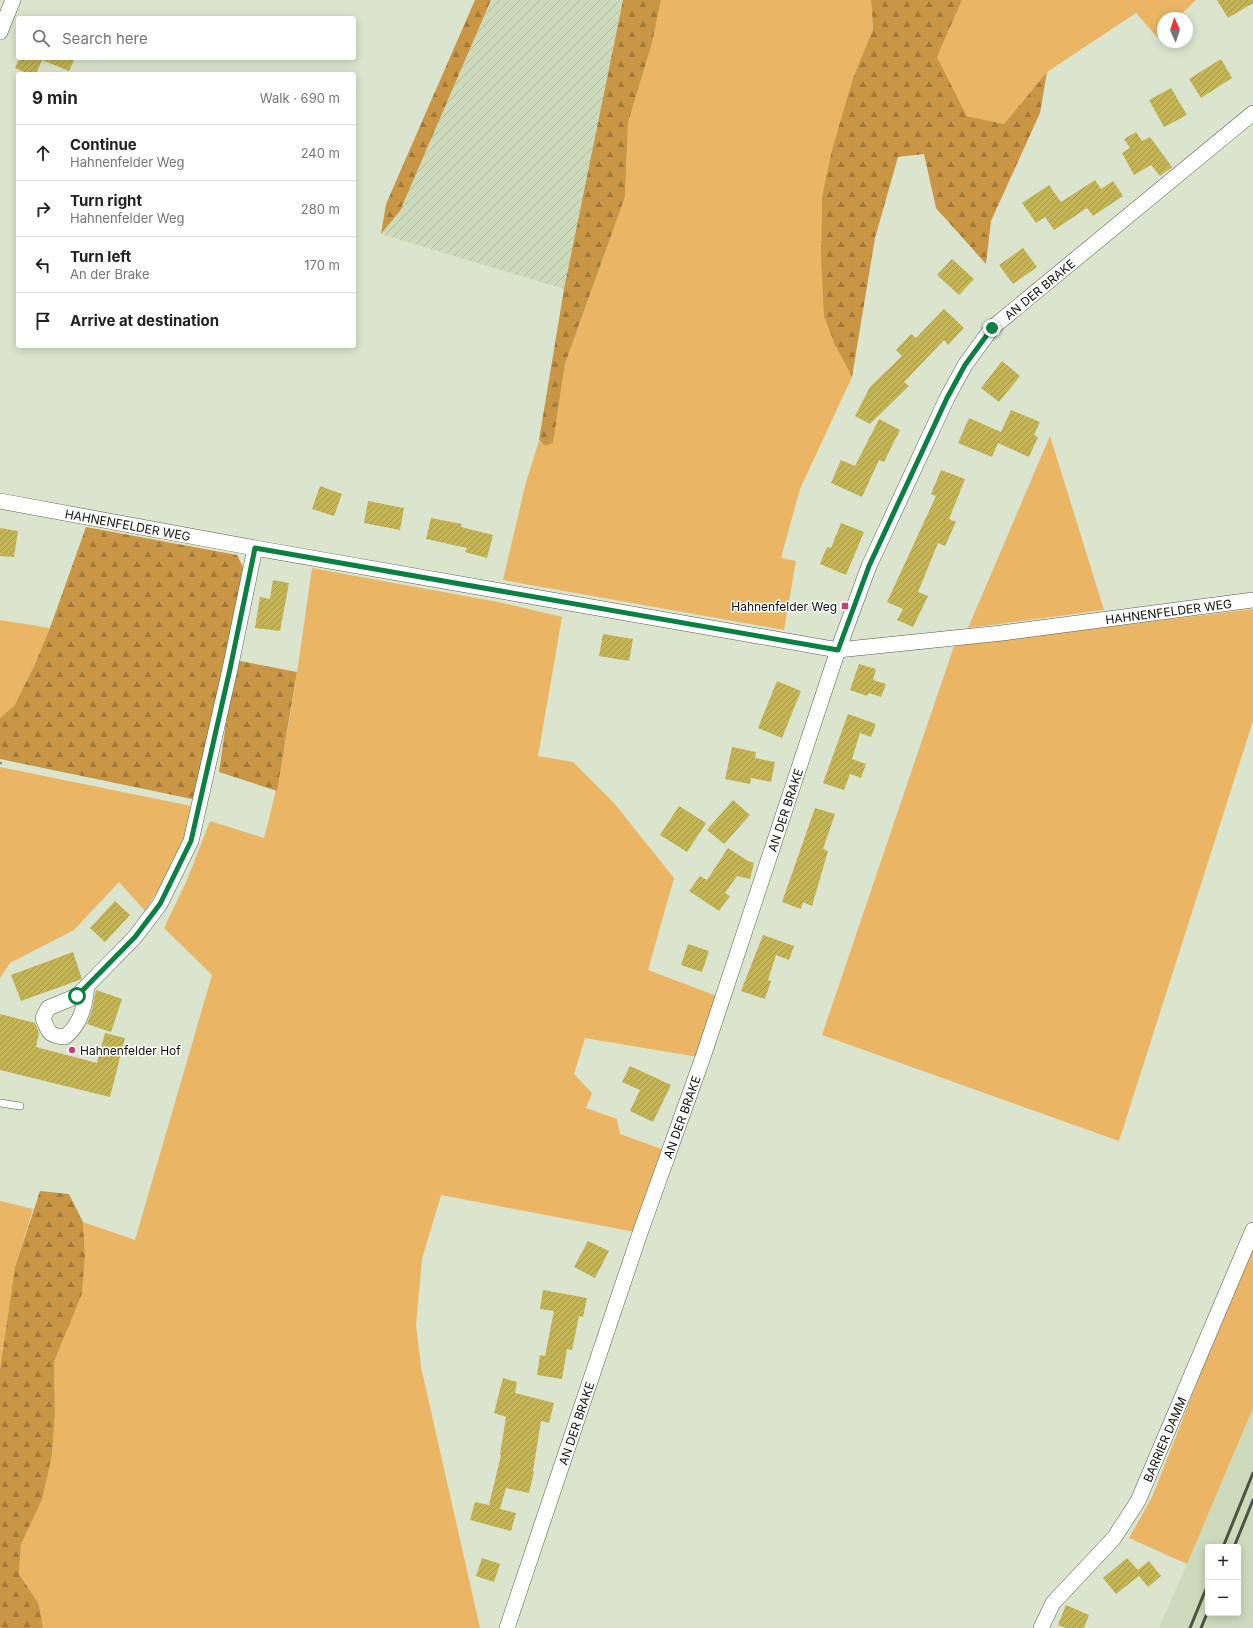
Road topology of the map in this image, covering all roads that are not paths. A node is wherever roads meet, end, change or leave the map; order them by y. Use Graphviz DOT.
graph roads {
  1 [pos="13,0"];
  2 [pos="0,32"];
  3 [pos="1253,113"];
  4 [pos="0,501"];
  5 [pos="255,548"];
  6 [pos="1253,600"];
  7 [pos="838,650"];
  8 [pos="87,986"];
  9 [pos="0,1103"];
  10 [pos="20,1106"];
  11 [pos="1253,1230"];
  12 [pos="507,1628"];
  13 [pos="1041,1628"];
  1 -- 2 [label="street"];
  3 -- 7 [label="street, AN DER BRAKE"];
  4 -- 5 [label="street, HAHNENFELDER WEG"];
  5 -- 7 [label="street, HAHNENFELDER WEG"];
  5 -- 8 [label="street"];
  6 -- 7 [label="street, HAHNENFELDER WEG"];
  7 -- 12 [label="street, AN DER BRAKE"];
  9 -- 10 [label="lane"];
  11 -- 13 [label="street, BARRIER DAMM"];
}
